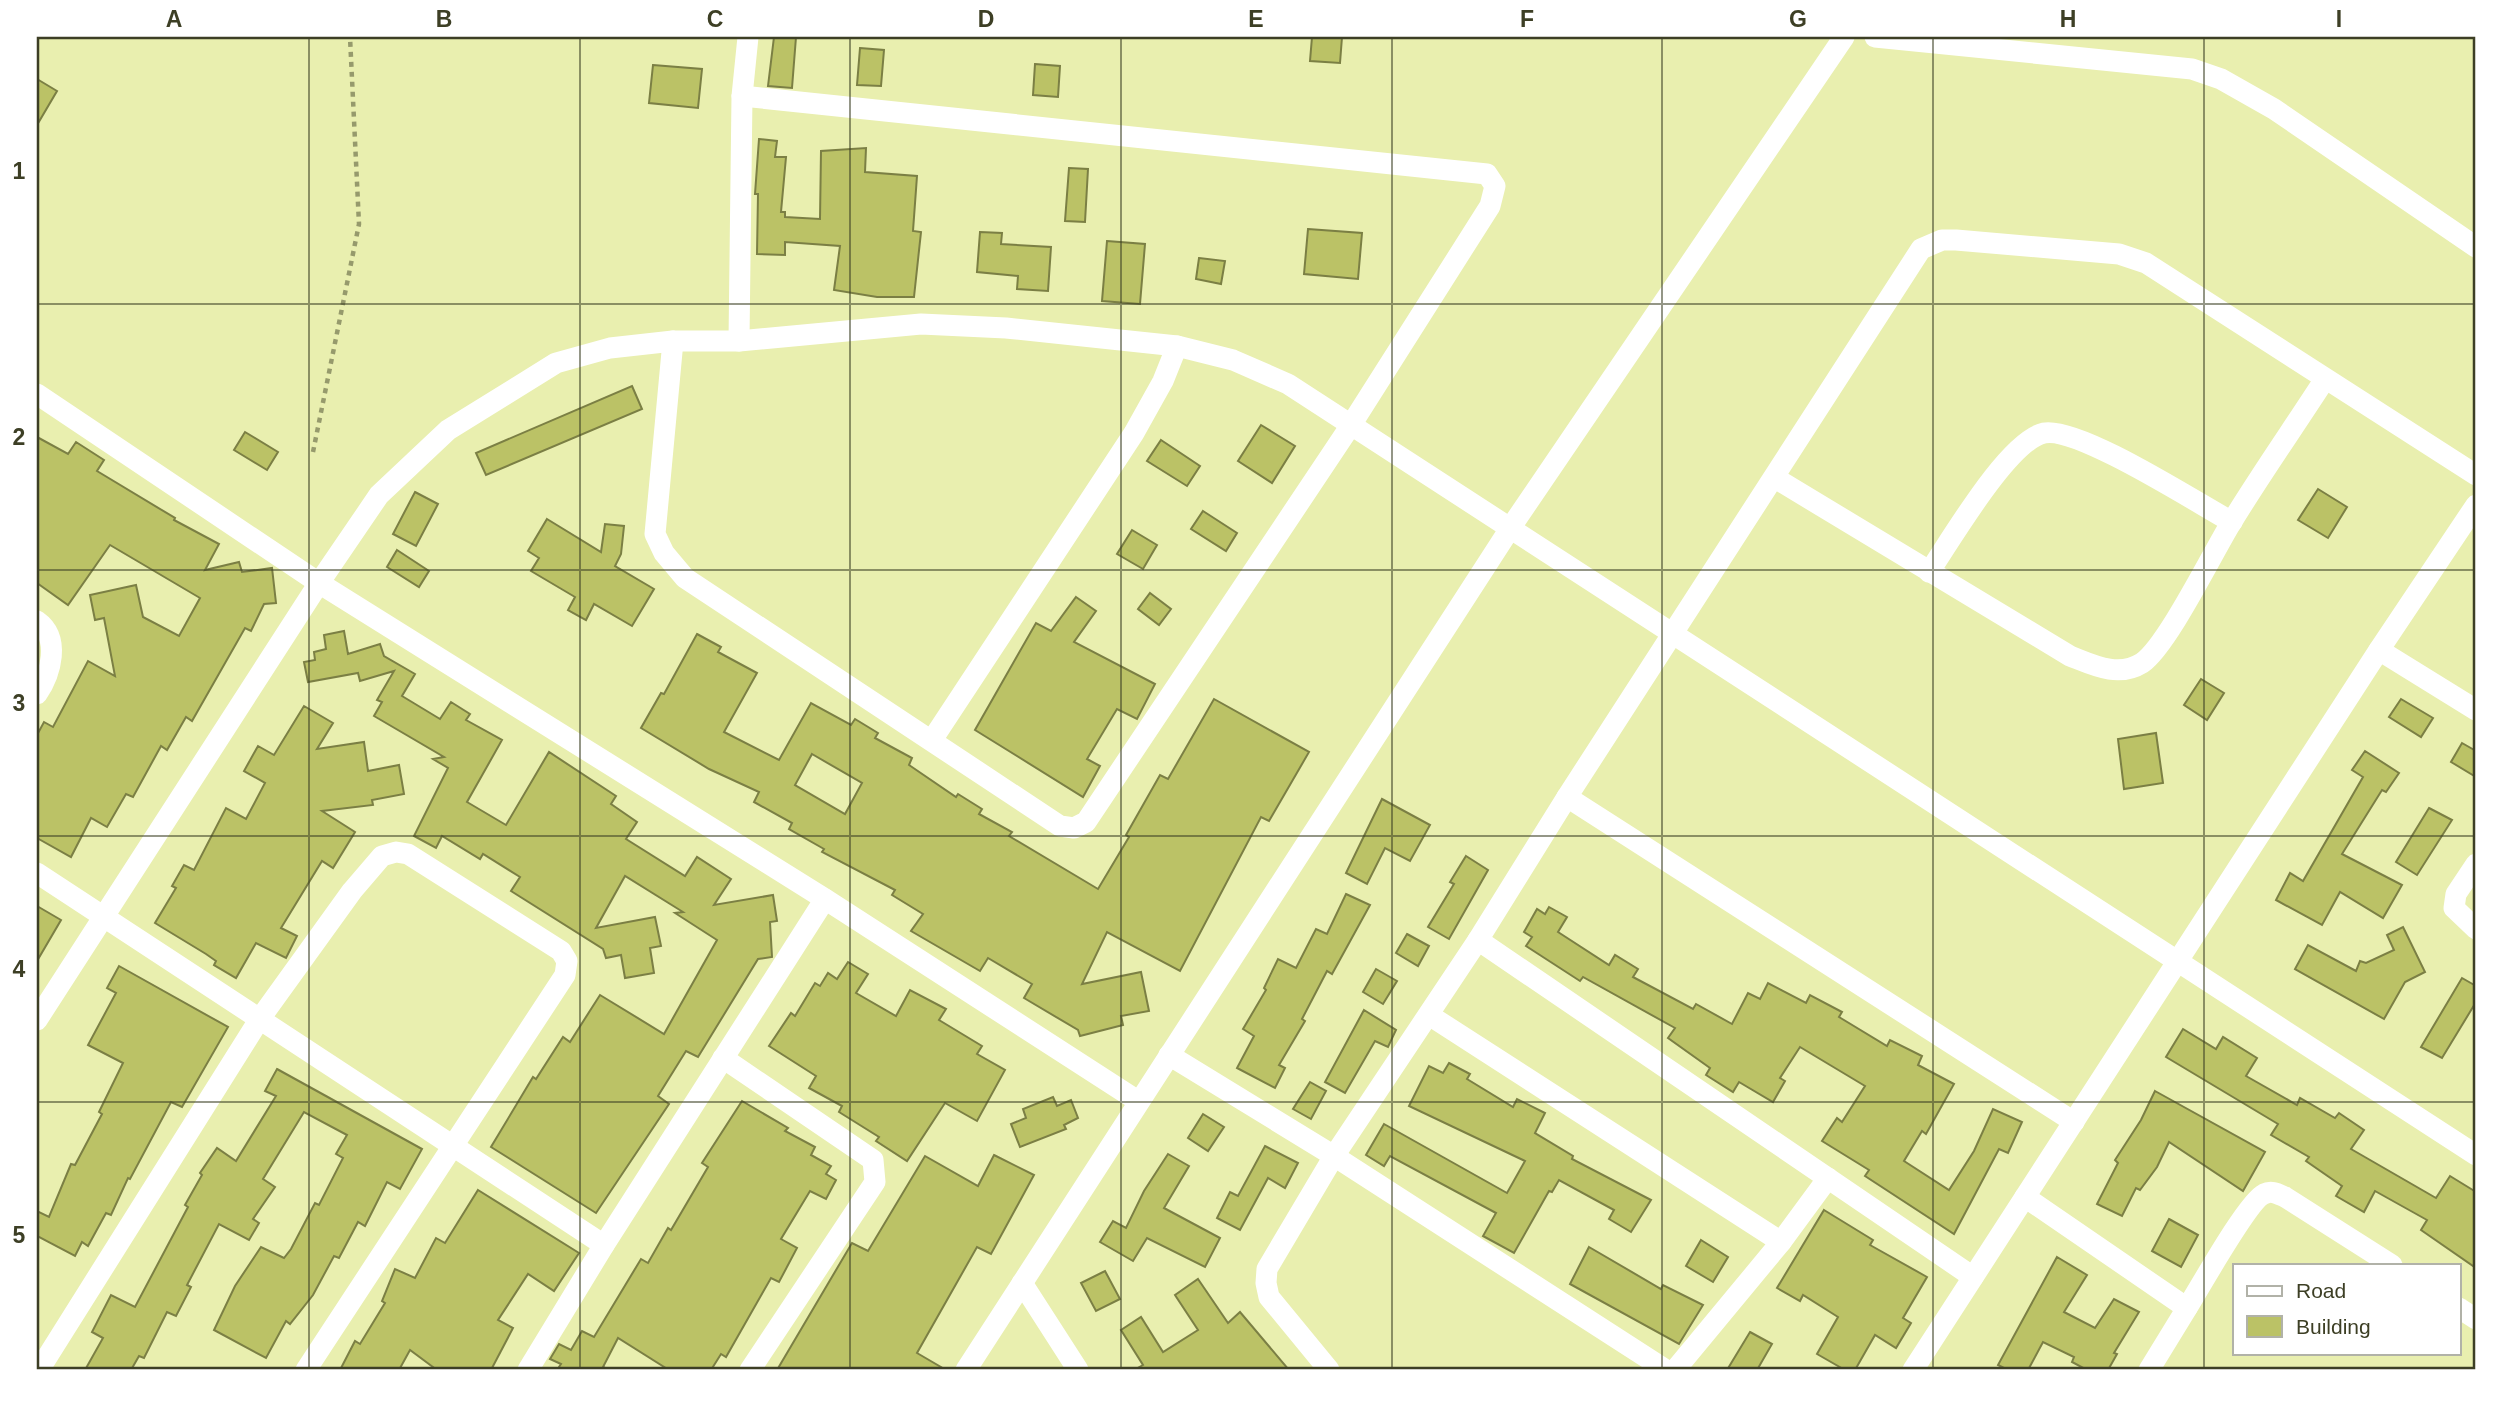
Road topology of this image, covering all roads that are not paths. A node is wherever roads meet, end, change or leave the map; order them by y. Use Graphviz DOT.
graph roads {
  1 [pos="748,37"];
  2 [pos="1844,37"];
  3 [pos="1875,37"];
  4 [pos="742,96"];
  5 [pos="2476,247"];
  6 [pos="673,341"];
  7 [pos="739,341"];
  8 [pos="1177,346"];
  9 [pos="2325,379"];
  10 [pos="37,394"];
  11 [pos="1351,425"];
  12 [pos="2476,475"];
  13 [pos="1775,478"];
  14 [pos="2476,505"];
  15 [pos="2232,522"];
  16 [pos="1511,527"];
  17 [pos="1929,572"];
  18 [pos="319,583"];
  19 [pos="37,621"];
  20 [pos="1671,634"];
  21 [pos="2379,650"];
  22 [pos="37,694"];
  23 [pos="2476,710"];
  24 [pos="932,740"];
  25 [pos="1567,797"];
  26 [pos="2476,864"];
  27 [pos="37,873"];
  28 [pos="825,900"];
  29 [pos="103,919"];
  30 [pos="2476,929"];
  31 [pos="1478,940"];
  32 [pos="2177,961"];
  33 [pos="1429,1015"];
  34 [pos="37,1020"];
  35 [pos="259,1020"];
  36 [pos="1169,1055"];
  37 [pos="723,1058"];
  38 [pos="1138,1101"];
  39 [pos="2074,1122"];
  40 [pos="451,1145"];
  41 [pos="2476,1154"];
  42 [pos="1334,1156"];
  43 [pos="1828,1178"];
  44 [pos="2025,1197"];
  45 [pos="1781,1242"];
  46 [pos="604,1245"];
  47 [pos="2390,1264"];
  48 [pos="1973,1277"];
  49 [pos="1023,1283"];
  50 [pos="2186,1308"];
  51 [pos="2460,1309"];
  52 [pos="2476,1319"];
  53 [pos="39,1370"];
  54 [pos="306,1370"];
  55 [pos="528,1370"];
  56 [pos="750,1370"];
  57 [pos="966,1370"];
  58 [pos="1078,1370"];
  59 [pos="1329,1370"];
  60 [pos="1665,1370"];
  61 [pos="1675,1370"];
  62 [pos="1913,1370"];
  63 [pos="2149,1370"];
  1 -- 4 [label="street"];
  2 -- 16 [label="street"];
  3 -- 5 [label="street"];
  4 -- 7 [label="street"];
  4 -- 11 [label="street"];
  6 -- 7 [label="street"];
  6 -- 18 [label="street"];
  6 -- 24 [label="street"];
  7 -- 8 [label="street"];
  8 -- 11 [label="street"];
  8 -- 24 [label="street"];
  9 -- 12 [label="street"];
  9 -- 13 [label="street"];
  9 -- 15 [label="street"];
  10 -- 18 [label="street"];
  11 -- 16 [label="street"];
  11 -- 24 [label="street"];
  13 -- 17 [label="street"];
  13 -- 20 [label="street"];
  14 -- 21 [label="street"];
  15 -- 17 [label="street"];
  15 -- 17 [label="street"];
  16 -- 20 [label="street"];
  16 -- 36 [label="street"];
  18 -- 28 [label="street"];
  18 -- 29 [label="street"];
  19 -- 22 [label="street"];
  20 -- 25 [label="street"];
  20 -- 32 [label="street"];
  21 -- 23 [label="street"];
  21 -- 32 [label="street"];
  25 -- 31 [label="street"];
  25 -- 39 [label="street"];
  26 -- 30 [label="street"];
  27 -- 29 [label="street"];
  28 -- 37 [label="street"];
  28 -- 38 [label="street"];
  29 -- 34 [label="street"];
  29 -- 35 [label="street"];
  31 -- 33 [label="street"];
  31 -- 43 [label="street"];
  32 -- 39 [label="street"];
  32 -- 41 [label="street"];
  33 -- 42 [label="street"];
  33 -- 45 [label="street"];
  35 -- 40 [label="street"];
  35 -- 40 [label="street"];
  35 -- 53 [label="street"];
  36 -- 38 [label="street"];
  36 -- 42 [label="street"];
  37 -- 46 [label="street"];
  37 -- 56 [label="street"];
  38 -- 49 [label="street"];
  39 -- 44 [label="street"];
  40 -- 46 [label="street"];
  40 -- 54 [label="street"];
  42 -- 59 [label="street"];
  42 -- 60 [label="street"];
  43 -- 45 [label="street"];
  43 -- 48 [label="street"];
  44 -- 48 [label="street"];
  44 -- 50 [label="street"];
  45 -- 61 [label="street"];
  46 -- 55 [label="street"];
  47 -- 50 [label="street"];
  48 -- 62 [label="street"];
  49 -- 57 [label="street"];
  49 -- 58 [label="street"];
  50 -- 63 [label="street"];
  51 -- 52 [label="street"];
}
